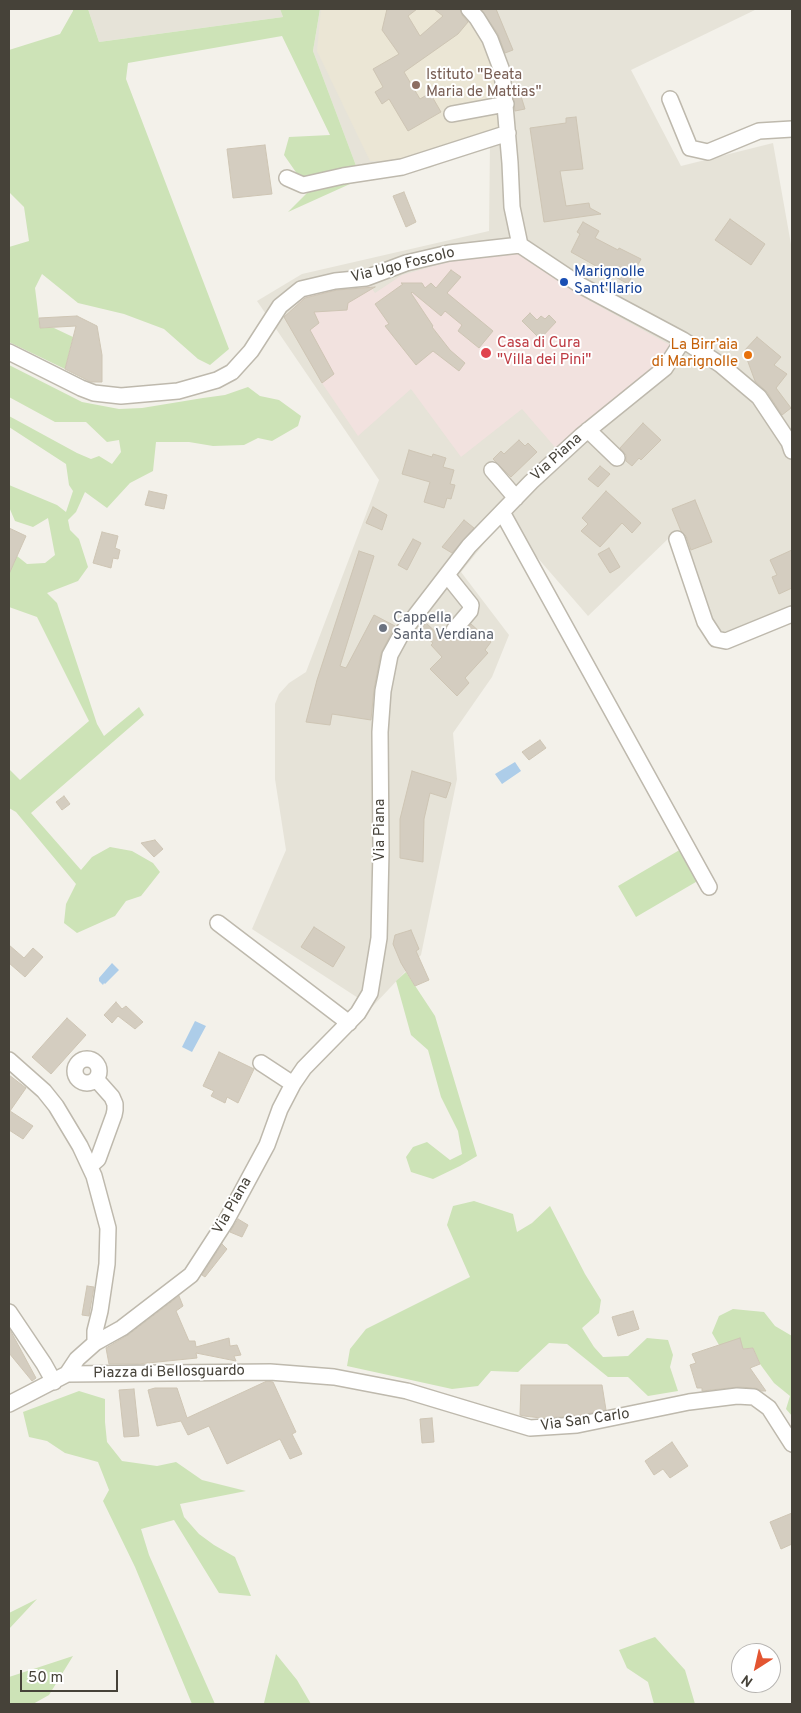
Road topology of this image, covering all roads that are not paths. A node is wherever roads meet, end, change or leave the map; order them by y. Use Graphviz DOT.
graph roads {
  1 [pos="469,9"];
  2 [pos="670,99"];
  3 [pos="506,104"];
  4 [pos="452,114"];
  5 [pos="792,129"];
  6 [pos="508,133"];
  7 [pos="286,178"];
  8 [pos="520,245"];
  9 [pos="683,340"];
  10 [pos="9,352"];
  11 [pos="588,430"];
  12 [pos="792,451"];
  13 [pos="617,458"];
  14 [pos="492,470"];
  15 [pos="516,498"];
  16 [pos="502,512"];
  17 [pos="677,539"];
  18 [pos="446,575"];
  19 [pos="792,614"];
  20 [pos="454,630"];
  21 [pos="709,887"];
  22 [pos="218,923"];
  23 [pos="348,1022"];
  24 [pos="9,1060"];
  25 [pos="261,1063"];
  26 [pos="96,1079"];
  27 [pos="293,1084"];
  28 [pos="90,1166"];
  29 [pos="9,1312"];
  30 [pos="99,1340"];
  31 [pos="270,1372"];
  32 [pos="67,1374"];
  33 [pos="54,1382"];
  34 [pos="9,1404"];
  35 [pos="792,1444"];
  1 -- 3 [label="street"];
  2 -- 5 [label="street"];
  3 -- 4 [label="street"];
  3 -- 6 [label="street"];
  6 -- 7 [label="street"];
  6 -- 8 [label="street"];
  8 -- 9 [label="street"];
  8 -- 10 [label="street, Via Ugo Foscolo"];
  9 -- 11 [label="street, Via Piana"];
  9 -- 12 [label="street"];
  11 -- 13 [label="street"];
  11 -- 15 [label="street, Via Piana"];
  14 -- 15 [label="street"];
  15 -- 16 [label="street, Via Piana"];
  16 -- 18 [label="street, Via Piana"];
  16 -- 21 [label="street"];
  17 -- 19 [label="street"];
  18 -- 20 [label="street"];
  18 -- 23 [label="street, Via Piana"];
  22 -- 23 [label="street"];
  23 -- 27 [label="street, Via Piana"];
  24 -- 28 [label="street"];
  25 -- 27 [label="street"];
  26 -- 28 [label="street"];
  27 -- 30 [label="street, Via Piana"];
  28 -- 30 [label="street"];
  29 -- 33 [label="street"];
  30 -- 32 [label="street, Piazza di Bellosguardo"];
  31 -- 32 [label="street, Piazza di Bellosguardo"];
  31 -- 35 [label="street, Via San Carlo"];
  32 -- 33 [label="street, Piazza di Bellosguardo"];
  33 -- 34 [label="street, Piazza di Bellosguardo"];
}
